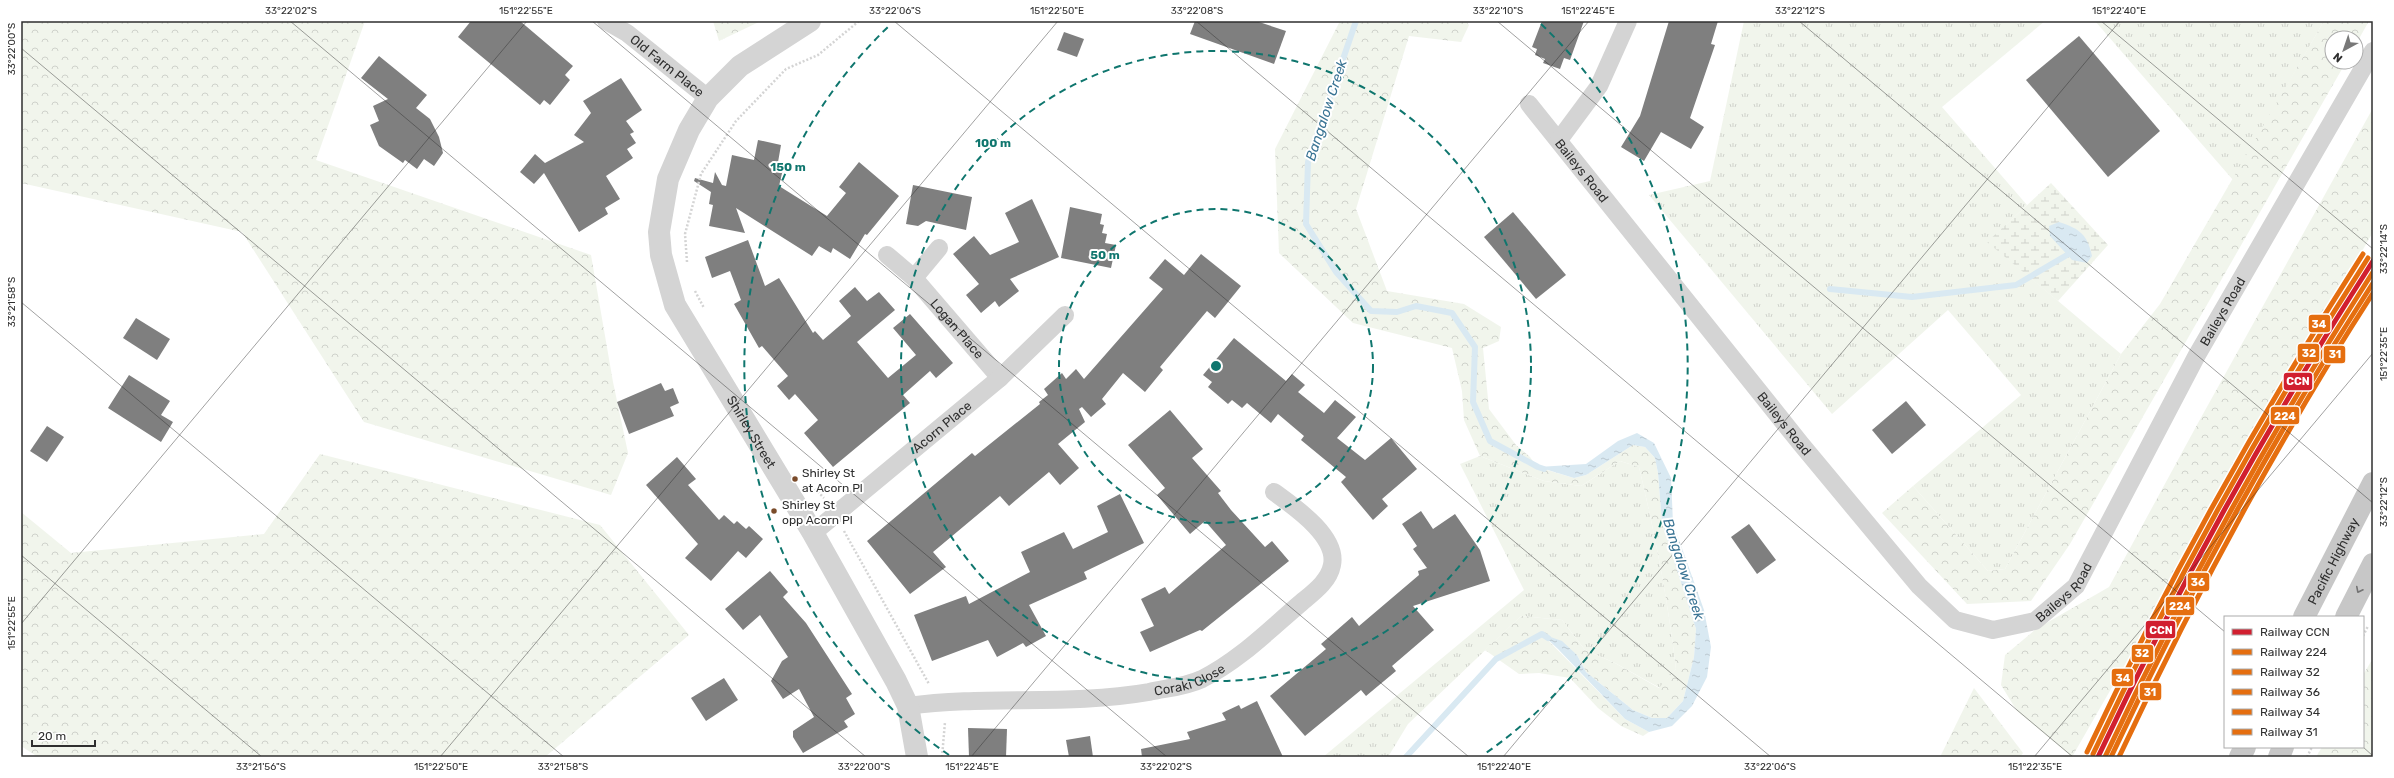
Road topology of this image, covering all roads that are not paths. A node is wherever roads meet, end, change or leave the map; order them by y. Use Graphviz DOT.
graph roads {
  1 [pos="606,21"];
  2 [pos="810,21"];
  3 [pos="1628,21"];
  4 [pos="2373,51"];
  5 [pos="708,98"];
  6 [pos="1529,104"];
  7 [pos="1559,140"];
  8 [pos="939,248"];
  9 [pos="887,255"];
  10 [pos="914,278"];
  11 [pos="1065,315"];
  12 [pos="1000,378"];
  13 [pos="2373,483"];
  14 [pos="1274,492"];
  15 [pos="813,532"];
  16 [pos="2373,564"];
  17 [pos="2305,616"];
  18 [pos="2347,616"];
  19 [pos="908,706"];
  20 [pos="2244,748"];
  21 [pos="2282,748"];
  22 [pos="917,757"];
  23 [pos="2240,757"];
  24 [pos="2278,757"];
  1 -- 5 [label="street, Old Farm Place"];
  2 -- 5 [label="street, Shirley Street"];
  3 -- 7 [label="street"];
  4 -- 7 [label="street, Baileys Road"];
  5 -- 15 [label="street, Shirley Street"];
  6 -- 7 [label="street, Baileys Road"];
  8 -- 10 [label="street"];
  9 -- 10 [label="street, Logan Place"];
  10 -- 12 [label="street, Logan Place"];
  11 -- 12 [label="street, Acorn Place"];
  12 -- 15 [label="street, Acorn Place"];
  13 -- 17 [label="main road, Pacific Highway"];
  14 -- 19 [label="street, Coraki Close"];
  15 -- 19 [label="street, Shirley Street"];
  16 -- 18 [label="main road, one-way"];
  19 -- 22 [label="street, Shirley Street"];
  20 -- 23 [label="main road"];
  21 -- 24 [label="main road"];
}
